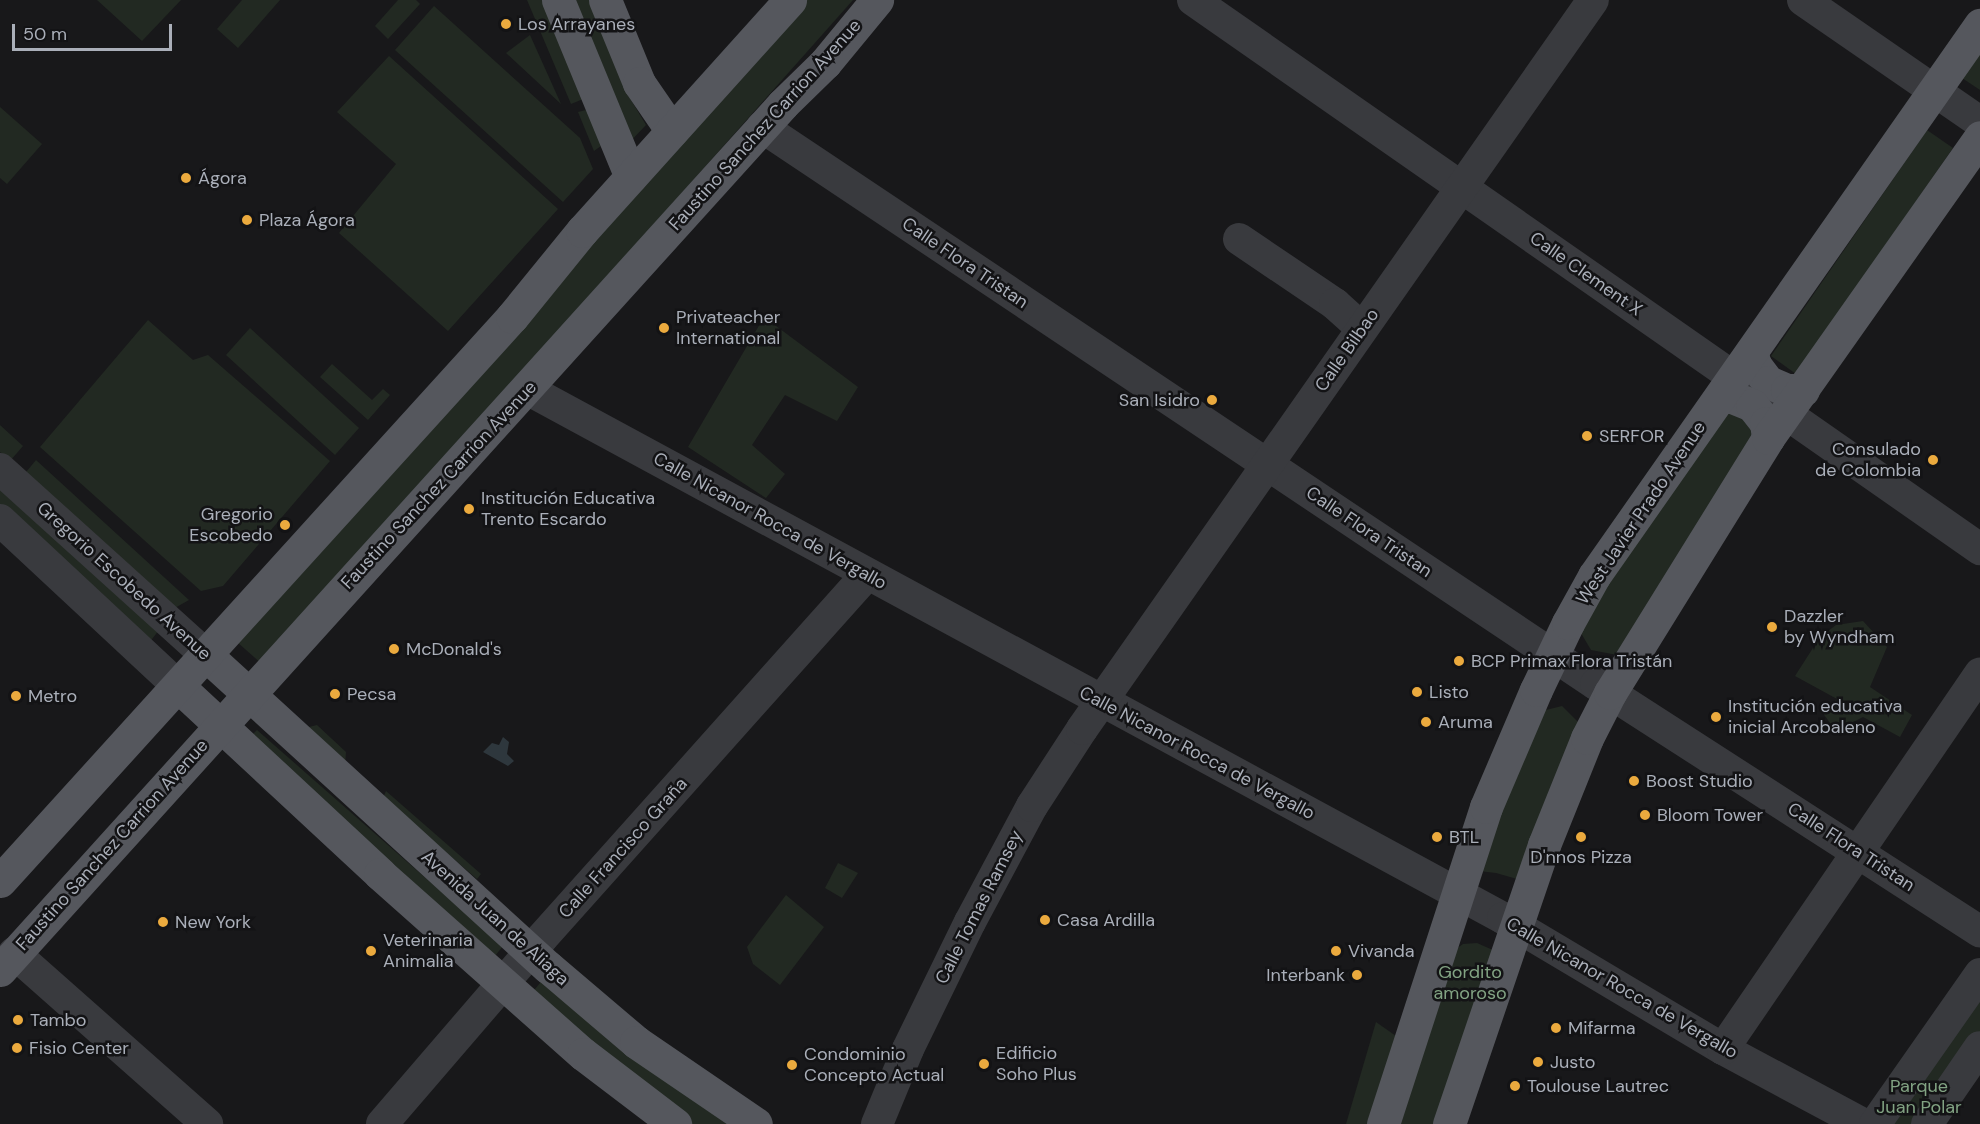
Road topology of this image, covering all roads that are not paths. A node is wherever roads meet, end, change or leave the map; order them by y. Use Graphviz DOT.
graph roads {
  1 [pos="558,0"];
  2 [pos="605,0"];
  3 [pos="790,0"];
  4 [pos="877,0"];
  5 [pos="1193,0"];
  6 [pos="1593,0"];
  7 [pos="1803,0"];
  8 [pos="1980,25"];
  9 [pos="1934,91"];
  10 [pos="1980,122"];
  11 [pos="762,127"];
  12 [pos="672,131"];
  13 [pos="1980,136"];
  14 [pos="631,177"];
  15 [pos="1461,187"];
  16 [pos="1239,238"];
  17 [pos="1362,328"];
  18 [pos="1736,376"];
  19 [pos="527,389"];
  20 [pos="1786,414"];
  21 [pos="1267,464"];
  22 [pos="0,469"];
  23 [pos="0,520"];
  24 [pos="1980,549"];
  25 [pos="867,575"];
  26 [pos="206,655"];
  27 [pos="1553,655"];
  28 [pos="1980,674"];
  29 [pos="178,686"];
  30 [pos="248,693"];
  31 [pos="1610,693"];
  32 [pos="1102,702"];
  33 [pos="220,725"];
  34 [pos="1857,851"];
  35 [pos="0,881"];
  36 [pos="1457,894"];
  37 [pos="1516,926"];
  38 [pos="1980,931"];
  39 [pos="531,951"];
  40 [pos="7,961"];
  41 [pos="1980,974"];
  42 [pos="503,983"];
  43 [pos="1980,1047"];
  44 [pos="1723,1048"];
  45 [pos="207,1124"];
  46 [pos="382,1124"];
  47 [pos="675,1124"];
  48 [pos="756,1124"];
  49 [pos="877,1124"];
  50 [pos="1383,1124"];
  51 [pos="1449,1124"];
  52 [pos="1863,1124"];
  53 [pos="1875,1124"];
  54 [pos="1927,1124"];
  1 -- 14 [label="main road"];
  2 -- 12 [label="main road"];
  3 -- 12 [label="main road"];
  4 -- 11 [label="main road, Faustino Sanchez Carrion Avenue"];
  5 -- 15 [label="street, Calle Clement X"];
  6 -- 15 [label="street, Calle Bilbao"];
  7 -- 9 [label="street"];
  8 -- 9 [label="main road, West Javier Prado Avenue"];
  9 -- 10 [label="street"];
  9 -- 18 [label="main road, West Javier Prado Avenue"];
  11 -- 19 [label="main road, Faustino Sanchez Carrion Avenue"];
  11 -- 21 [label="street, Calle Flora Tristan"];
  12 -- 14 [label="main road"];
  13 -- 20 [label="main road"];
  14 -- 26 [label="main road"];
  15 -- 17 [label="street, Calle Bilbao"];
  15 -- 18 [label="street, Calle Clement X"];
  16 -- 17 [label="street"];
  17 -- 21 [label="street, Calle Bilbao"];
  18 -- 20 [label="main road"];
  18 -- 20 [label="main road"];
  18 -- 27 [label="main road, West Javier Prado Avenue"];
  19 -- 25 [label="street, Calle Nicanor Rocca de Vergallo"];
  19 -- 30 [label="main road, Faustino Sanchez Carrion Avenue"];
  20 -- 24 [label="street"];
  20 -- 31 [label="main road"];
  21 -- 27 [label="street, Calle Flora Tristan"];
  21 -- 32 [label="street, Calle Bilbao"];
  22 -- 26 [label="street, Gregorio Escobedo Avenue"];
  23 -- 29 [label="street, Gregorio Escobedo Avenue"];
  25 -- 32 [label="street, Calle Nicanor Rocca de Vergallo"];
  25 -- 39 [label="street, Calle Francisco Graña"];
  26 -- 29 [label="main road"];
  26 -- 30 [label="main road, Gregorio Escobedo Avenue"];
  27 -- 31 [label="street, Calle Flora Tristan"];
  27 -- 36 [label="main road, West Javier Prado Avenue"];
  28 -- 34 [label="street"];
  29 -- 33 [label="main road, Gregorio Escobedo Avenue"];
  29 -- 35 [label="main road"];
  30 -- 33 [label="main road, Faustino Sanchez Carrion Avenue"];
  30 -- 39 [label="main road, Avenida Juan de Aliaga"];
  31 -- 34 [label="street, Calle Flora Tristan"];
  31 -- 37 [label="main road"];
  32 -- 36 [label="street, Calle Nicanor Rocca de Vergallo"];
  32 -- 49 [label="street, Calle Tomas Ramsey"];
  33 -- 40 [label="main road, Faustino Sanchez Carrion Avenue"];
  33 -- 42 [label="main road"];
  34 -- 38 [label="street, Calle Flora Tristan"];
  34 -- 44 [label="street"];
  36 -- 37 [label="street, Calle Nicanor Rocca de Vergallo"];
  36 -- 50 [label="main road, West Javier Prado Avenue"];
  37 -- 44 [label="street, Calle Nicanor Rocca de Vergallo"];
  37 -- 51 [label="main road"];
  39 -- 42 [label="street, Calle Francisco Graña"];
  39 -- 48 [label="main road, Avenida Juan de Aliaga"];
  40 -- 45 [label="street"];
  41 -- 53 [label="street"];
  42 -- 46 [label="street, Calle Francisco Graña"];
  42 -- 47 [label="main road"];
  43 -- 54 [label="street"];
  44 -- 52 [label="street, Calle Nicanor Rocca de Vergallo"];
}
